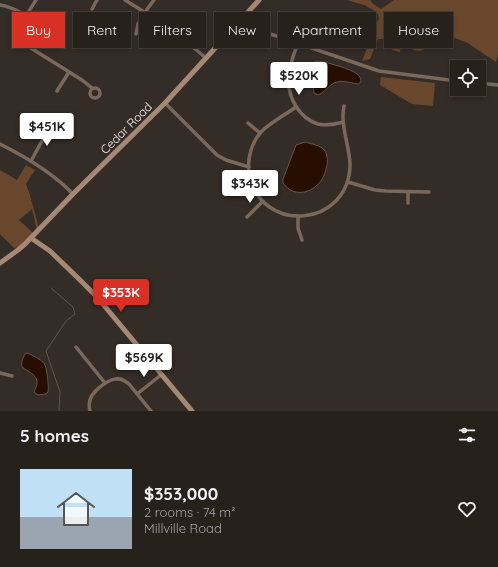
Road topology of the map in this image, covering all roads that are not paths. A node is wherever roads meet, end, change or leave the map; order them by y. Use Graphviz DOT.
graph roads {
  1 [pos="36,0"];
  2 [pos="97,0"];
  3 [pos="125,0"];
  4 [pos="154,0"];
  5 [pos="259,0"];
  6 [pos="0,5"];
  7 [pos="92,9"];
  8 [pos="19,12"];
  9 [pos="28,12"];
  10 [pos="145,12"];
  11 [pos="248,12"];
  12 [pos="139,22"];
  13 [pos="136,34"];
  14 [pos="29,48"];
  15 [pos="194,48"];
  16 [pos="215,48"];
  17 [pos="296,48"];
  18 [pos="312,48"];
  19 [pos="206,58"];
  20 [pos="69,72"];
  21 [pos="450,80"];
  22 [pos="486,84"];
  23 [pos="498,85"];
  24 [pos="92,88"];
  25 [pos="57,91"];
  26 [pos="165,103"];
  27 [pos="344,106"];
  28 [pos="296,107"];
  29 [pos="343,122"];
  30 [pos="248,123"];
  31 [pos="56,126"];
  32 [pos="260,134"];
  33 [pos="0,144"];
  34 [pos="31,161"];
  35 [pos="249,167"];
  36 [pos="348,182"];
  37 [pos="408,192"];
  38 [pos="429,192"];
  39 [pos="73,194"];
  40 [pos="263,202"];
  41 [pos="408,203"];
  42 [pos="247,217"];
  43 [pos="298,217"];
  44 [pos="31,238"];
  45 [pos="302,240"];
  46 [pos="0,263"];
  47 [pos="76,347"];
  48 [pos="0,373"];
  49 [pos="161,375"];
  50 [pos="12,376"];
  51 [pos="105,383"];
  52 [pos="137,394"];
  53 [pos="90,411"];
  54 [pos="151,411"];
  55 [pos="192,411"];
  1 -- 9 [label="street"];
  2 -- 7 [label="street"];
  3 -- 10 [label="street"];
  4 -- 10 [label="street"];
  5 -- 11 [label="street, Cedar Road"];
  6 -- 8 [label="street"];
  12 -- 13 [label="street"];
  14 -- 20 [label="street"];
  15 -- 19 [label="street"];
  16 -- 19 [label="street, Cedar Road"];
  17 -- 28 [label="street"];
  18 -- 21 [label="street"];
  19 -- 26 [label="street, Cedar Road"];
  20 -- 24 [label="street"];
  20 -- 25 [label="street"];
  22 -- 23 [label="street"];
  26 -- 35 [label="street"];
  26 -- 39 [label="street, Cedar Road"];
  27 -- 29 [label="street"];
  28 -- 29 [label="street"];
  28 -- 32 [label="street"];
  29 -- 36 [label="street"];
  30 -- 32 [label="street"];
  31 -- 34 [label="street"];
  32 -- 35 [label="street"];
  33 -- 34 [label="street"];
  34 -- 39 [label="street"];
  35 -- 40 [label="street"];
  36 -- 37 [label="street"];
  36 -- 43 [label="street"];
  37 -- 38 [label="street"];
  37 -- 41 [label="street"];
  39 -- 44 [label="street, Cedar Road"];
  40 -- 42 [label="street"];
  40 -- 43 [label="street"];
  43 -- 45 [label="street"];
  44 -- 46 [label="street, Cedar Road"];
  44 -- 49 [label="street"];
  47 -- 51 [label="street"];
  48 -- 50 [label="street"];
  49 -- 52 [label="street"];
  49 -- 55 [label="street"];
  51 -- 52 [label="street"];
  51 -- 53 [label="street"];
  52 -- 54 [label="street"];
}
